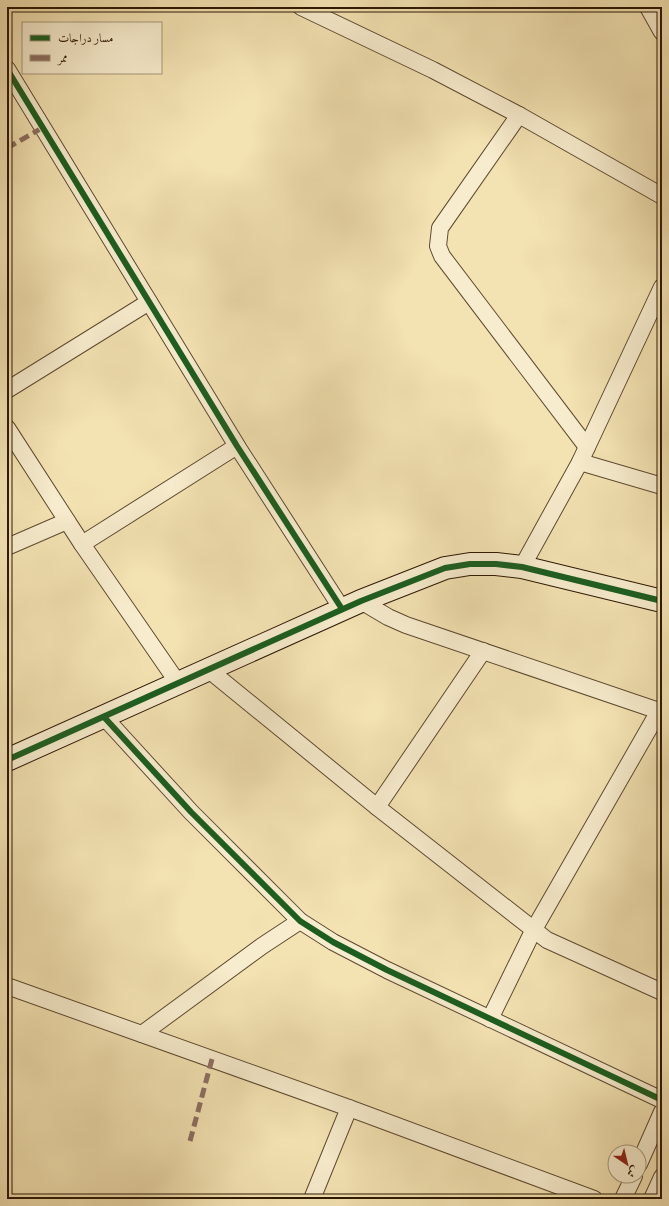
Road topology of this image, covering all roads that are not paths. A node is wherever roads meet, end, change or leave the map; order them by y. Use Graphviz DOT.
graph roads {
  1 [pos="300,7"];
  2 [pos="648,7"];
  3 [pos="662,32"];
  4 [pos="7,69"];
  5 [pos="520,115"];
  6 [pos="662,196"];
  7 [pos="662,287"];
  8 [pos="149,302"];
  9 [pos="7,390"];
  10 [pos="7,428"];
  11 [pos="238,446"];
  12 [pos="587,447"];
  13 [pos="580,462"];
  14 [pos="662,486"];
  15 [pos="67,521"];
  16 [pos="82,544"];
  17 [pos="7,547"];
  18 [pos="522,568"];
  19 [pos="662,601"];
  20 [pos="352,605"];
  21 [pos="483,651"];
  22 [pos="209,670"];
  23 [pos="178,683"];
  24 [pos="660,711"];
  25 [pos="104,716"];
  26 [pos="7,760"];
  27 [pos="377,808"];
  28 [pos="300,921"];
  29 [pos="533,931"];
  30 [pos="7,986"];
  31 [pos="662,992"];
  32 [pos="490,1019"];
  33 [pos="142,1034"];
  34 [pos="662,1100"];
  35 [pos="349,1108"];
  36 [pos="662,1112"];
  37 [pos="647,1146"];
  38 [pos="662,1177"];
  39 [pos="631,1184"];
  40 [pos="312,1199"];
  41 [pos="594,1199"];
  42 [pos="624,1199"];
  43 [pos="652,1199"];
  1 -- 5 [label="street"];
  2 -- 3 [label="street"];
  4 -- 8 [label="street"];
  5 -- 6 [label="street"];
  5 -- 12 [label="street"];
  7 -- 12 [label="street"];
  8 -- 9 [label="street"];
  8 -- 11 [label="street"];
  10 -- 15 [label="street"];
  11 -- 16 [label="street"];
  11 -- 20 [label="street"];
  12 -- 13 [label="street"];
  13 -- 14 [label="street"];
  13 -- 18 [label="street"];
  15 -- 16 [label="street"];
  15 -- 17 [label="street"];
  16 -- 23 [label="street"];
  18 -- 19 [label="street"];
  18 -- 20 [label="street"];
  20 -- 21 [label="street"];
  20 -- 22 [label="street"];
  21 -- 24 [label="street"];
  21 -- 27 [label="street"];
  22 -- 23 [label="street"];
  22 -- 27 [label="street"];
  23 -- 25 [label="street"];
  24 -- 29 [label="street"];
  25 -- 26 [label="street"];
  25 -- 28 [label="street"];
  27 -- 29 [label="street"];
  28 -- 32 [label="street"];
  28 -- 33 [label="street"];
  29 -- 31 [label="street"];
  29 -- 32 [label="street"];
  30 -- 33 [label="street"];
  32 -- 34 [label="street"];
  33 -- 35 [label="street"];
  35 -- 40 [label="street"];
  35 -- 41 [label="street"];
  36 -- 37 [label="street"];
  38 -- 43 [label="street"];
  39 -- 42 [label="street"];
}
